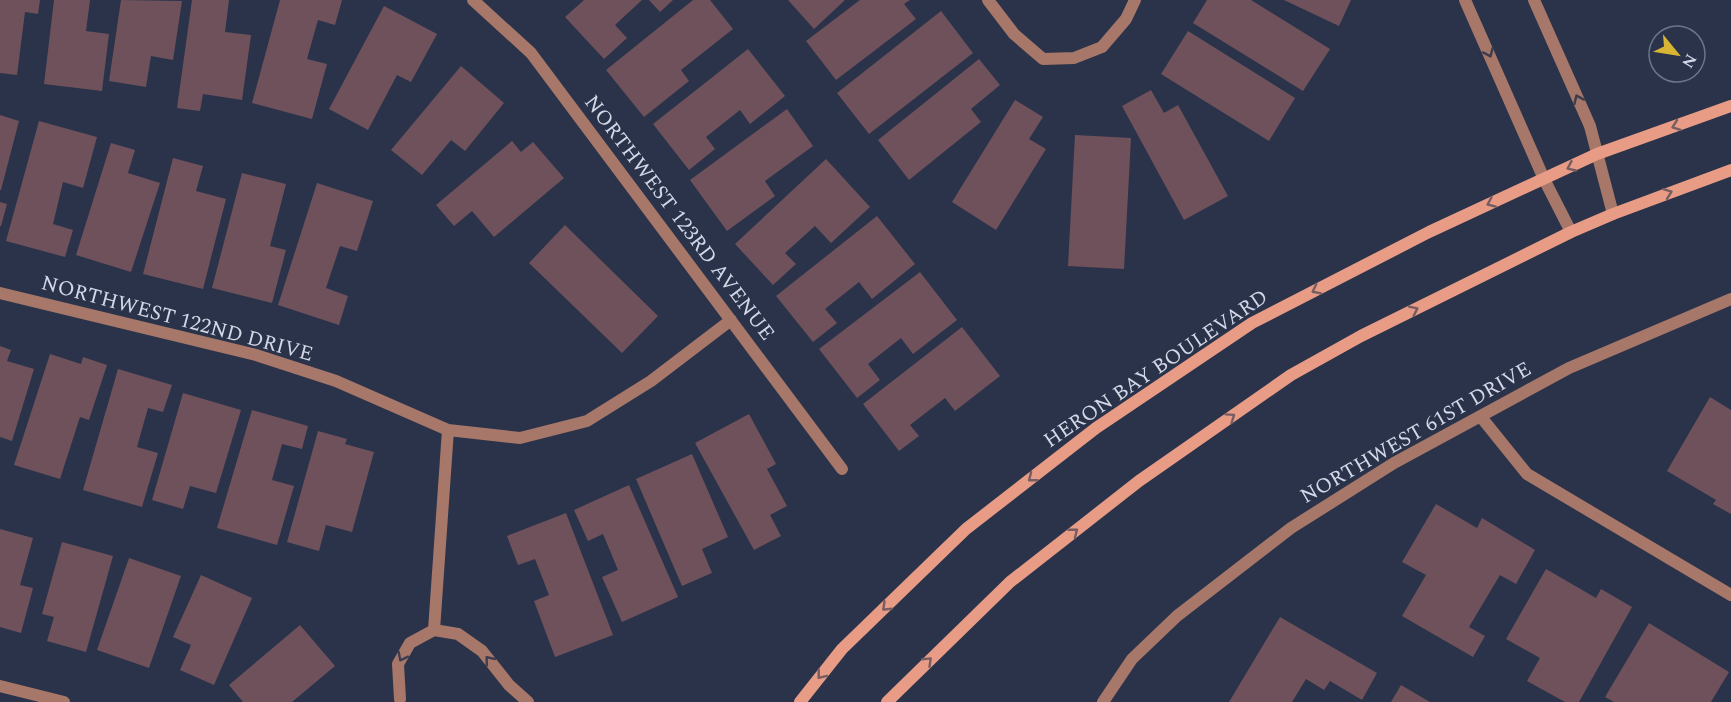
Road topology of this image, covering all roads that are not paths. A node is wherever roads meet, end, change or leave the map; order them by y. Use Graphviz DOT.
graph roads {
  1 [pos="473,0"];
  2 [pos="988,0"];
  3 [pos="1135,0"];
  4 [pos="1465,0"];
  5 [pos="1534,0"];
  6 [pos="1731,106"];
  7 [pos="1598,154"];
  8 [pos="1731,170"];
  9 [pos="1544,179"];
  10 [pos="1613,214"];
  11 [pos="1571,232"];
  12 [pos="0,293"];
  13 [pos="1731,299"];
  14 [pos="730,320"];
  15 [pos="1481,417"];
  16 [pos="448,429"];
  17 [pos="842,469"];
  18 [pos="1731,595"];
  19 [pos="434,630"];
  20 [pos="0,686"];
  21 [pos="400,701"];
  22 [pos="64,702"];
  23 [pos="528,702"];
  24 [pos="800,702"];
  25 [pos="887,702"];
  26 [pos="1103,702"];
  1 -- 14 [label="street, NORTHWEST 123RD AVENUE"];
  2 -- 3 [label="street"];
  4 -- 9 [label="street, one-way"];
  7 -- 5 [label="street, one-way"];
  6 -- 7 [label="street, HERON BAY BOULEVARD, one-way"];
  7 -- 9 [label="street, HERON BAY BOULEVARD, one-way"];
  7 -- 10 [label="street"];
  10 -- 8 [label="street, one-way"];
  9 -- 11 [label="street"];
  9 -- 24 [label="street, HERON BAY BOULEVARD, one-way"];
  10 -- 11 [label="street"];
  25 -- 11 [label="street, one-way"];
  12 -- 16 [label="street, NORTHWEST 122ND DRIVE"];
  13 -- 15 [label="street, NORTHWEST 61ST DRIVE"];
  14 -- 16 [label="street, NORTHWEST 122ND DRIVE"];
  14 -- 17 [label="street, NORTHWEST 123RD AVENUE"];
  15 -- 18 [label="street"];
  15 -- 26 [label="street, NORTHWEST 61ST DRIVE"];
  16 -- 19 [label="street"];
  19 -- 21 [label="street, one-way"];
  23 -- 19 [label="street, one-way"];
  20 -- 22 [label="street"];
}
